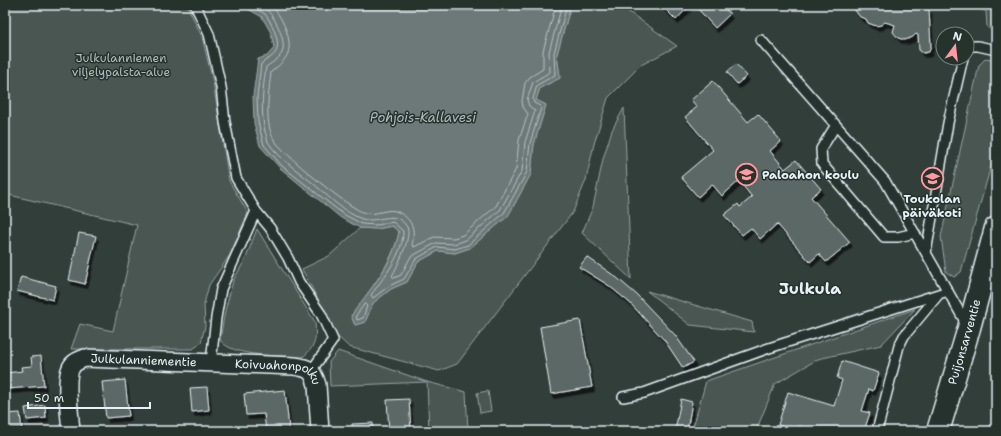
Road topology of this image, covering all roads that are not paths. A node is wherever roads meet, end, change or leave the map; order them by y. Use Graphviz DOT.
graph roads {
  1 [pos="194,5"];
  2 [pos="761,40"];
  3 [pos="975,46"];
  4 [pos="996,50"];
  5 [pos="961,66"];
  6 [pos="836,125"];
  7 [pos="256,211"];
  8 [pos="996,228"];
  9 [pos="914,233"];
  10 [pos="926,253"];
  11 [pos="943,292"];
  12 [pos="969,328"];
  13 [pos="212,362"];
  14 [pos="311,371"];
  15 [pos="623,397"];
  16 [pos="71,431"];
  17 [pos="320,431"];
  18 [pos="877,431"];
  19 [pos="938,431"];
  1 -- 7 [label="lane"];
  2 -- 6 [label="lane"];
  3 -- 4 [label="lane"];
  5 -- 10 [label="lane"];
  6 -- 9 [label="lane"];
  6 -- 9 [label="lane"];
  7 -- 13 [label="lane"];
  7 -- 14 [label="lane"];
  8 -- 12 [label="main road, Puijonsarventie"];
  9 -- 10 [label="lane"];
  10 -- 11 [label="lane"];
  11 -- 12 [label="lane"];
  11 -- 15 [label="lane"];
  11 -- 18 [label="lane"];
  12 -- 19 [label="main road, Puijonsarventie"];
  13 -- 14 [label="street, Koivuahonpolku"];
  13 -- 16 [label="street, Julkulanniementie"];
  14 -- 17 [label="street, Koivuahonpolku"];
}
